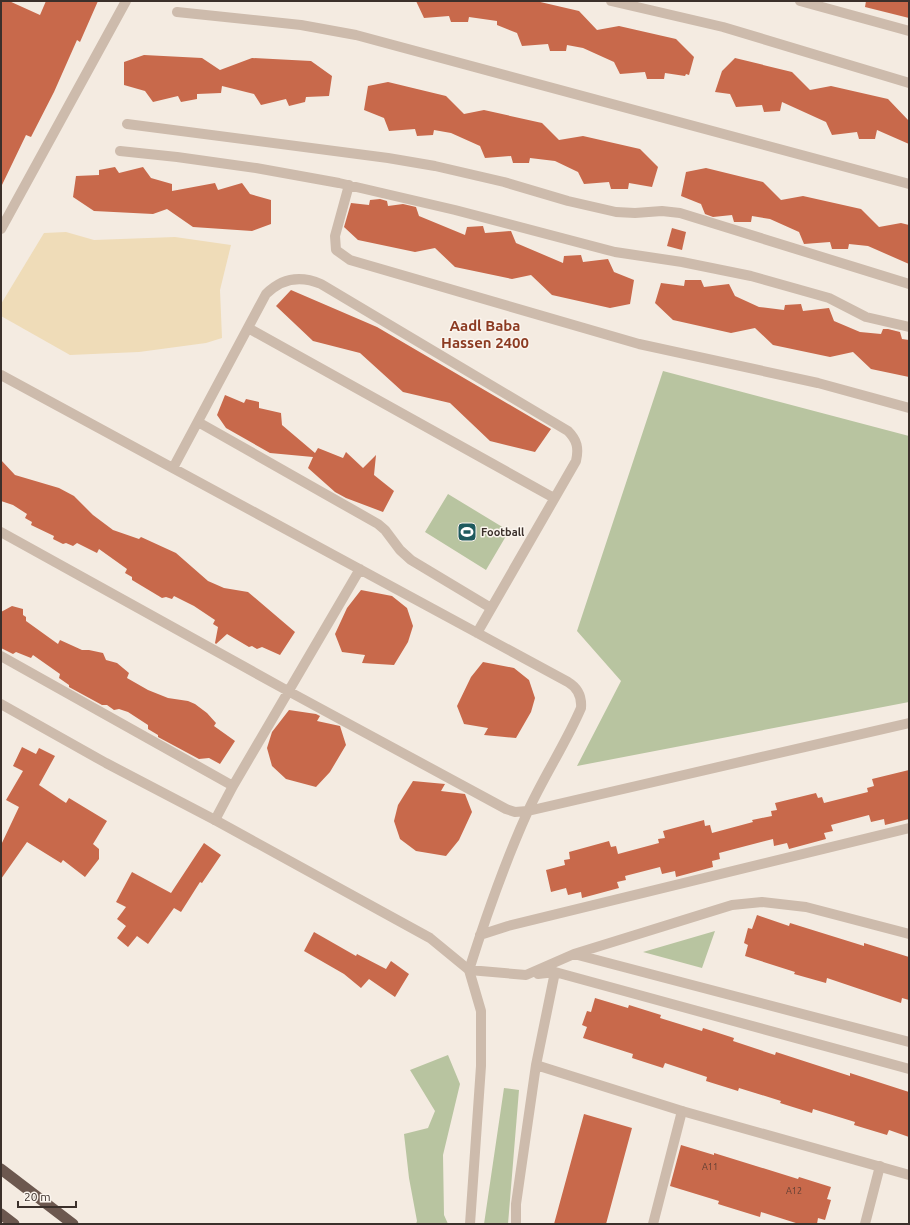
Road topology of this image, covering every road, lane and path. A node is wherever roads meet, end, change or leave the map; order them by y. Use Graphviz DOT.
graph roads {
  1 [pos="126,1"];
  2 [pos="611,1"];
  3 [pos="800,1"];
  4 [pos="177,12"];
  5 [pos="909,31"];
  6 [pos="909,83"];
  7 [pos="127,124"];
  8 [pos="120,151"];
  9 [pos="909,184"];
  10 [pos="349,185"];
  11 [pos="1,230"];
  12 [pos="909,284"];
  13 [pos="909,327"];
  14 [pos="248,328"];
  15 [pos="1,375"];
  16 [pos="909,408"];
  17 [pos="198,422"];
  18 [pos="173,468"];
  19 [pos="554,498"];
  20 [pos="1,532"];
  21 [pos="360,569"];
  22 [pos="491,608"];
  23 [pos="477,633"];
  24 [pos="1,656"];
  25 [pos="288,691"];
  26 [pos="1,704"];
  27 [pos="909,723"];
  28 [pos="233,786"];
  29 [pos="528,811"];
  30 [pos="215,820"];
  31 [pos="909,828"];
  32 [pos="909,934"];
  33 [pos="480,935"];
  34 [pos="574,954"];
  35 [pos="469,970"];
  36 [pos="555,972"];
  37 [pos="526,975"];
  38 [pos="909,1042"];
  39 [pos="536,1065"];
  40 [pos="909,1069"];
  41 [pos="682,1111"];
  42 [pos="880,1166"];
  43 [pos="1,1169"];
  44 [pos="909,1174"];
  45 [pos="1,1214"];
  46 [pos="14,1224"];
  47 [pos="73,1224"];
  48 [pos="470,1224"];
  49 [pos="516,1224"];
  50 [pos="653,1224"];
  51 [pos="865,1224"];
  1 -- 11 [label="street"];
  2 -- 6 [label="street"];
  3 -- 5 [label="street"];
  4 -- 9 [label="street"];
  7 -- 12 [label="street"];
  8 -- 10 [label="street"];
  10 -- 13 [label="street"];
  10 -- 16 [label="street"];
  14 -- 17 [label="street"];
  14 -- 19 [label="street"];
  14 -- 19 [label="street"];
  15 -- 18 [label="street"];
  17 -- 18 [label="street"];
  17 -- 22 [label="street"];
  18 -- 21 [label="street"];
  19 -- 22 [label="street"];
  20 -- 25 [label="street"];
  21 -- 23 [label="street"];
  21 -- 25 [label="street"];
  22 -- 23 [label="street"];
  23 -- 29 [label="street"];
  24 -- 28 [label="street"];
  25 -- 28 [label="street"];
  25 -- 29 [label="street"];
  26 -- 30 [label="street"];
  27 -- 29 [label="street"];
  28 -- 30 [label="street"];
  29 -- 33 [label="street"];
  30 -- 35 [label="street"];
  31 -- 33 [label="street"];
  32 -- 34 [label="street"];
  33 -- 35 [label="street"];
  34 -- 37 [label="street"];
  34 -- 38 [label="street"];
  35 -- 37 [label="street"];
  35 -- 48 [label="street"];
  36 -- 37 [label="street"];
  36 -- 39 [label="street"];
  36 -- 40 [label="street"];
  39 -- 41 [label="street"];
  39 -- 49 [label="street"];
  41 -- 42 [label="street"];
  41 -- 50 [label="street"];
  42 -- 44 [label="street"];
  42 -- 51 [label="street"];
  43 -- 47 [label="highway"];
  45 -- 46 [label="highway"];
}
